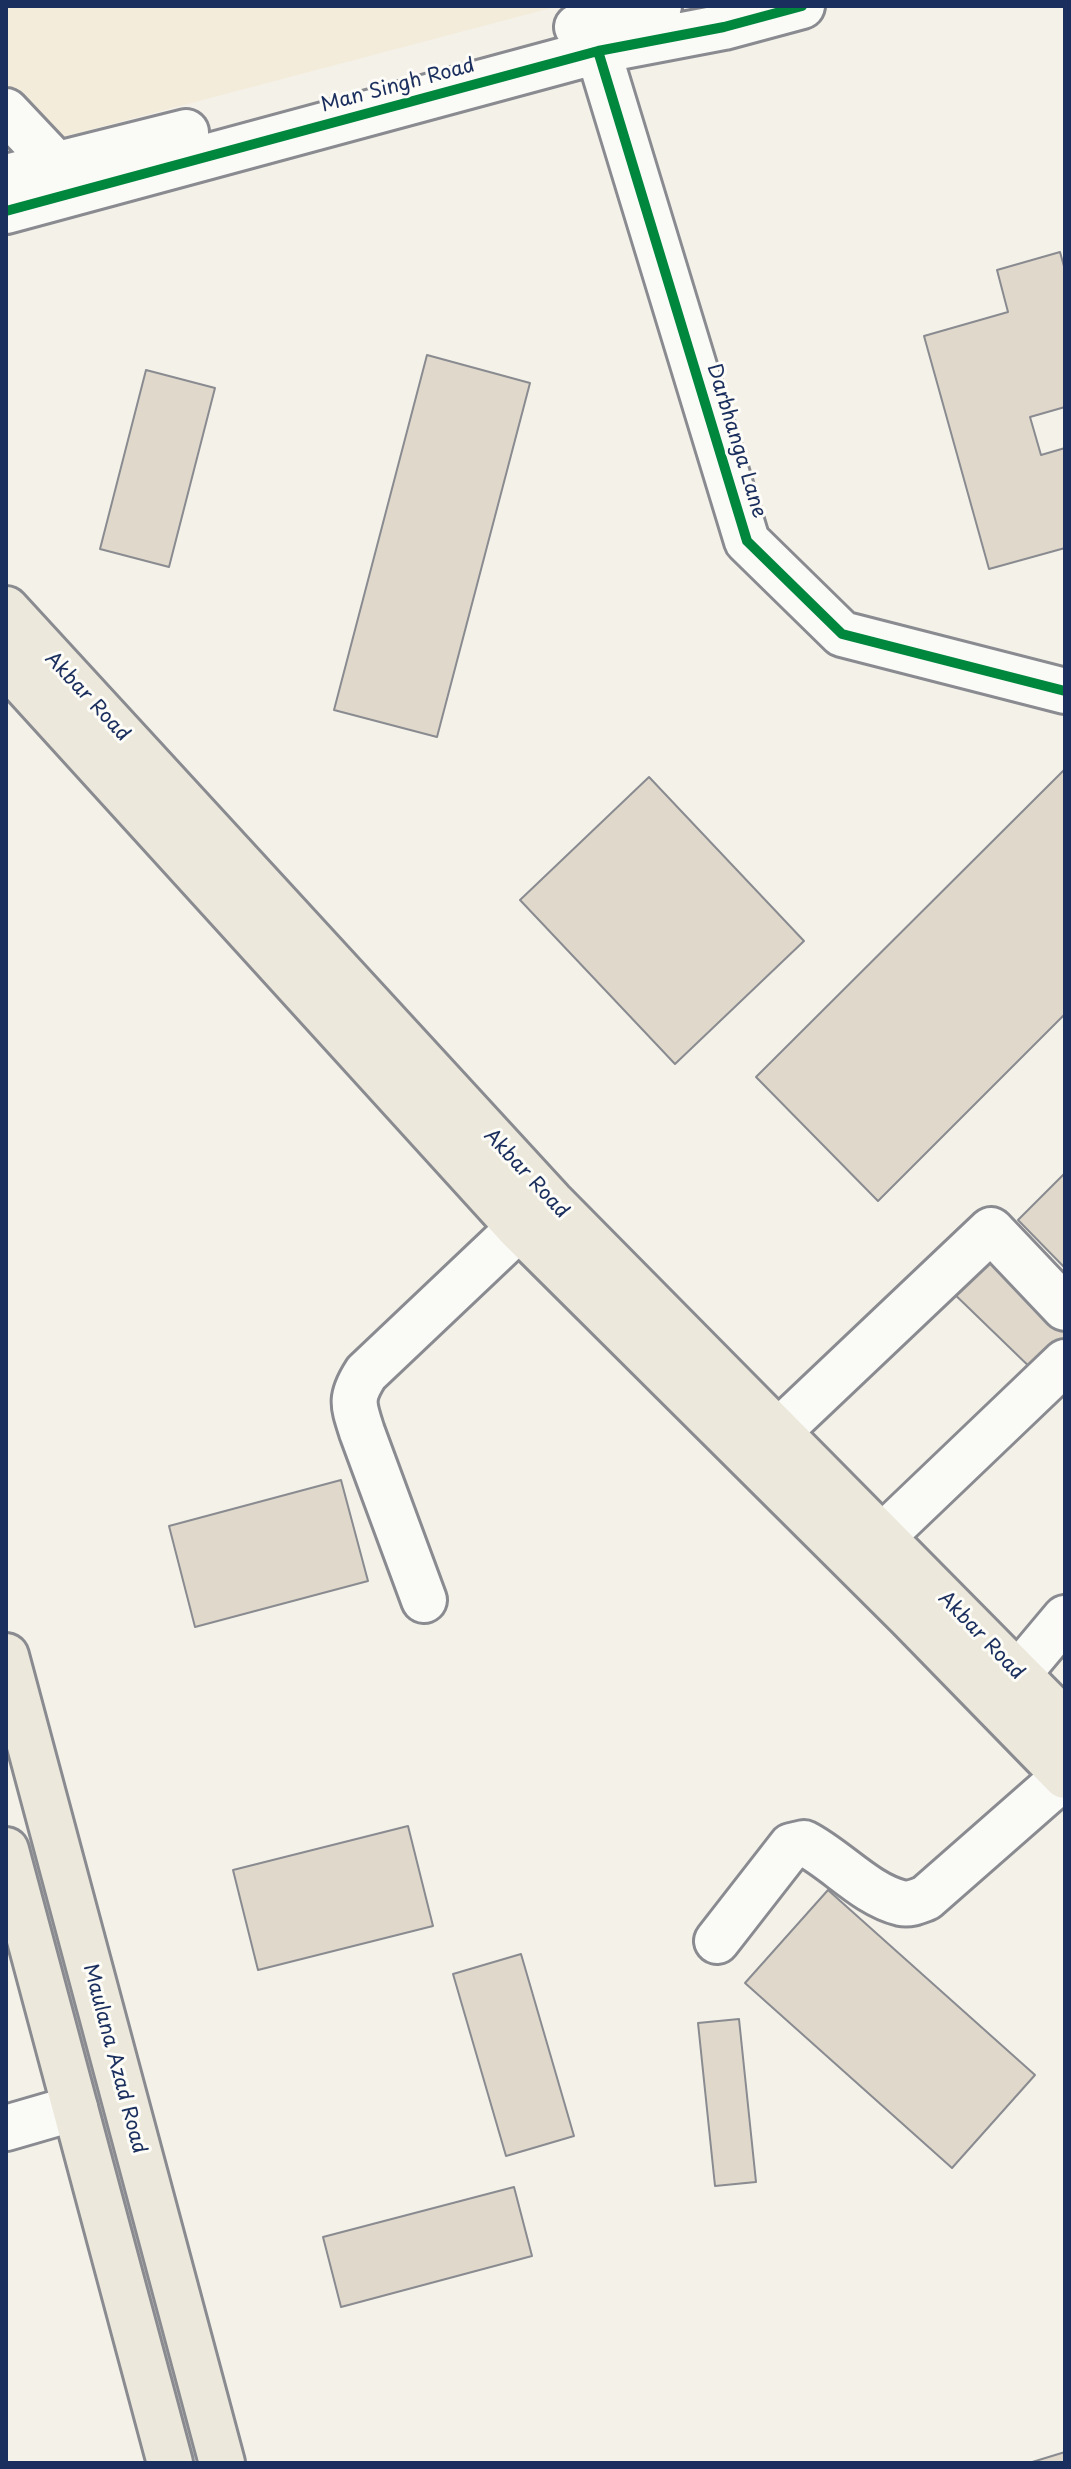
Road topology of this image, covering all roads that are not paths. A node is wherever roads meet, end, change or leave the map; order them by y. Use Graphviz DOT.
graph roads {
  1 [pos="659,6"];
  2 [pos="802,6"];
  3 [pos="598,51"];
  4 [pos="6,111"];
  5 [pos="6,177"];
  6 [pos="69,177"];
  7 [pos="6,211"];
  8 [pos="6,609"];
  9 [pos="6,664"];
  10 [pos="1065,691"];
  11 [pos="535,1215"];
  12 [pos="1065,1308"];
  13 [pos="1065,1362"];
  14 [pos="778,1432"];
  15 [pos="883,1536"];
  16 [pos="424,1600"];
  17 [pos="1065,1618"];
  18 [pos="6,1656"];
  19 [pos="1018,1674"];
  20 [pos="1065,1722"];
  21 [pos="1065,1776"];
  22 [pos="6,1850"];
  23 [pos="717,1941"];
  24 [pos="75,2108"];
  25 [pos="6,2128"];
  26 [pos="170,2463"];
  27 [pos="222,2463"];
  1 -- 6 [label="street, Man Singh Road"];
  2 -- 3 [label="street, Man Singh Road"];
  3 -- 6 [label="street, Man Singh Road"];
  3 -- 10 [label="street, Darbhanga Lane"];
  4 -- 6 [label="street"];
  5 -- 6 [label="street, Man Singh Road"];
  6 -- 7 [label="street, Man Singh Road"];
  8 -- 11 [label="main road, Akbar Road"];
  9 -- 11 [label="main road, Akbar Road"];
  11 -- 14 [label="main road, Akbar Road"];
  11 -- 16 [label="street"];
  11 -- 21 [label="main road, Akbar Road"];
  12 -- 14 [label="street"];
  13 -- 15 [label="street"];
  14 -- 15 [label="main road, Akbar Road"];
  15 -- 19 [label="main road, Akbar Road"];
  17 -- 19 [label="street"];
  18 -- 27 [label="main road, Maulana Azad Road"];
  19 -- 20 [label="main road, Akbar Road"];
  21 -- 23 [label="street"];
  22 -- 24 [label="main road"];
  24 -- 25 [label="street"];
  24 -- 26 [label="main road"];
}
